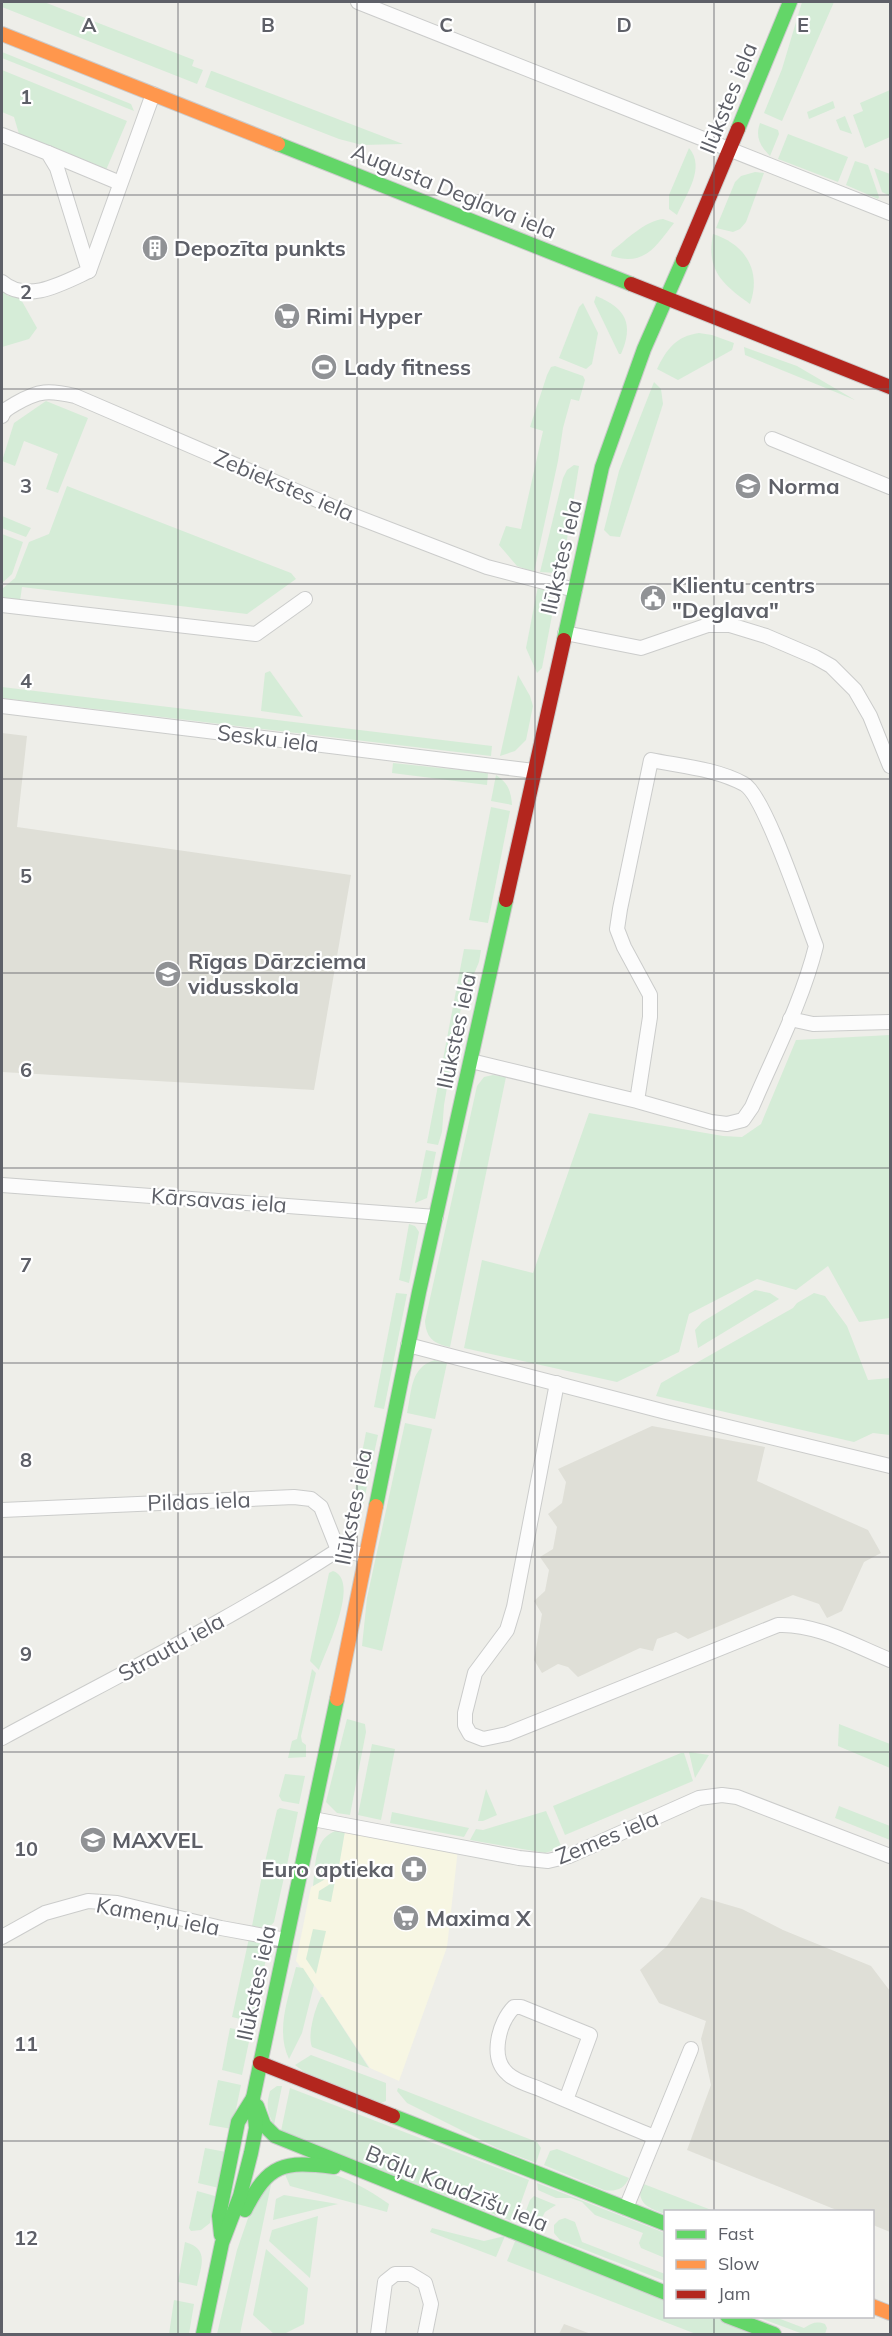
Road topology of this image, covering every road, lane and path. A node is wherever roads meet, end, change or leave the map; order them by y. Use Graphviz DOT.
graph roads {
  1 [pos="358,2"];
  2 [pos="790,2"];
  3 [pos="2,34"];
  4 [pos="153,94"];
  5 [pos="2,135"];
  6 [pos="730,148"];
  7 [pos="48,153"];
  8 [pos="120,183"];
  9 [pos="891,213"];
  10 [pos="88,271"];
  11 [pos="2,282"];
  12 [pos="667,298"];
  13 [pos="891,387"];
  14 [pos="2,416"];
  15 [pos="772,439"];
  16 [pos="891,487"];
  17 [pos="575,590"];
  18 [pos="305,599"];
  19 [pos="2,605"];
  20 [pos="565,633"];
  21 [pos="2,706"];
  22 [pos="891,766"];
  23 [pos="534,771"];
  24 [pos="790,1019"];
  25 [pos="891,1022"];
  26 [pos="471,1062"];
  27 [pos="637,1101"];
  28 [pos="2,1185"];
  29 [pos="436,1217"];
  30 [pos="408,1345"];
  31 [pos="557,1383"];
  32 [pos="891,1466"];
  33 [pos="2,1510"];
  34 [pos="338,1550"];
  35 [pos="365,1555"];
  36 [pos="891,1660"];
  37 [pos="2,1738"];
  38 [pos="313,1818"];
  39 [pos="891,1856"];
  40 [pos="2,1937"];
  41 [pos="286,1940"];
  42 [pos="691,2049"];
  43 [pos="260,2063"];
  44 [pos="253,2098"];
  45 [pos="566,2100"];
  46 [pos="654,2137"];
  47 [pos="355,2170"];
  48 [pos="626,2208"];
  49 [pos="664,2223"];
  50 [pos="222,2243"];
  51 [pos="664,2292"];
  52 [pos="874,2306"];
  53 [pos="891,2313"];
  54 [pos="732,2318"];
  55 [pos="203,2334"];
  56 [pos="378,2334"];
  57 [pos="425,2334"];
  58 [pos="774,2334"];
  1 -- 6 [label="street"];
  2 -- 6 [label="street, Ilūkstes iela"];
  3 -- 4 [label="street, Augusta Deglava iela"];
  4 -- 8 [label="street"];
  4 -- 12 [label="street, Augusta Deglava iela"];
  5 -- 7 [label="street"];
  6 -- 9 [label="street"];
  6 -- 12 [label="street, Ilūkstes iela"];
  7 -- 8 [label="street"];
  7 -- 10 [label="street"];
  8 -- 10 [label="street"];
  10 -- 11 [label="street"];
  12 -- 13 [label="street, Augusta Deglava iela"];
  12 -- 17 [label="street, Ilūkstes iela"];
  14 -- 17 [label="street, Zebiekstes iela"];
  15 -- 16 [label="street"];
  17 -- 20 [label="street, Ilūkstes iela"];
  18 -- 19 [label="street"];
  20 -- 22 [label="street"];
  20 -- 23 [label="street, Ilūkstes iela"];
  21 -- 23 [label="street, Sesku iela"];
  23 -- 26 [label="street, Ilūkstes iela"];
  24 -- 25 [label="street"];
  24 -- 27 [label="street"];
  24 -- 27 [label="street"];
  26 -- 27 [label="street"];
  26 -- 29 [label="street, Ilūkstes iela"];
  28 -- 29 [label="street, Kārsavas iela"];
  29 -- 30 [label="street, Ilūkstes iela"];
  30 -- 31 [label="street"];
  30 -- 35 [label="street, Ilūkstes iela"];
  31 -- 32 [label="street"];
  31 -- 36 [label="street"];
  33 -- 34 [label="street, Pildas iela"];
  34 -- 35 [label="street"];
  34 -- 37 [label="street, Strautu iela"];
  35 -- 38 [label="street, Ilūkstes iela"];
  38 -- 39 [label="street, Zemes iela"];
  38 -- 41 [label="street, Ilūkstes iela"];
  40 -- 41 [label="street, Kameņu iela"];
  41 -- 43 [label="street, Ilūkstes iela"];
  42 -- 46 [label="street"];
  43 -- 44 [label="street, Ilūkstes iela"];
  43 -- 48 [label="street, Brāļu Kaudzīšu iela"];
  44 -- 47 [label="street, Brāļu Kaudzīšu iela"];
  44 -- 50 [label="street, Ilūkstes iela"];
  45 -- 45 [label="street"];
  45 -- 46 [label="street"];
  46 -- 48 [label="street"];
  47 -- 50 [label="street"];
  47 -- 51 [label="street, Brāļu Kaudzīšu iela"];
  48 -- 49 [label="street, Brāļu Kaudzīšu iela"];
  50 -- 55 [label="street, Ilūkstes iela"];
  52 -- 53 [label="street"];
  54 -- 58 [label="street"];
  56 -- 57 [label="street"];
}
